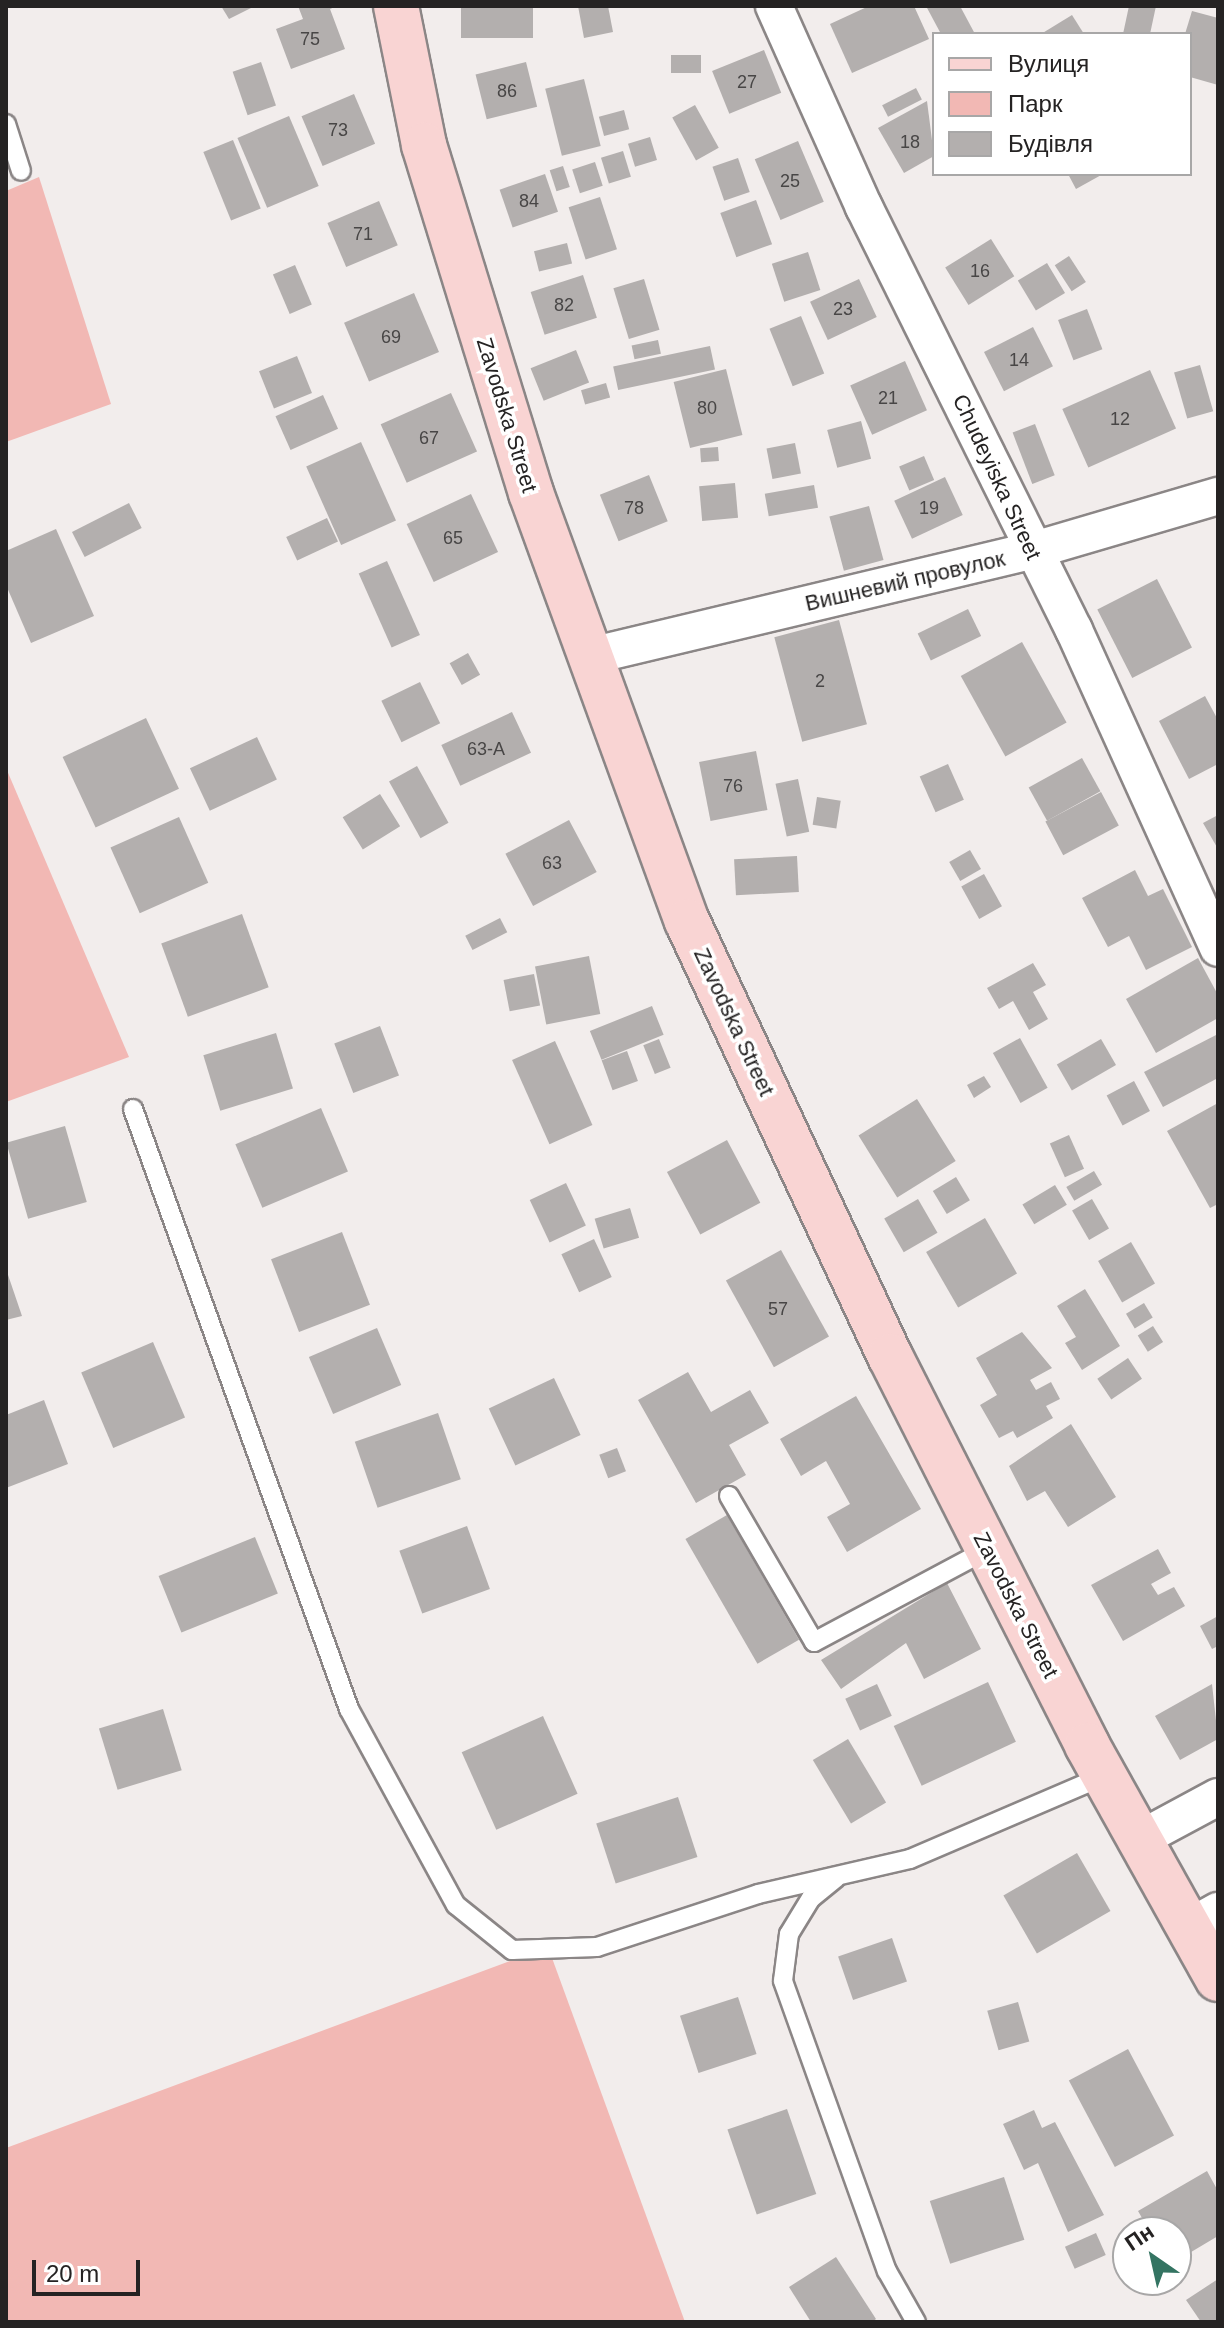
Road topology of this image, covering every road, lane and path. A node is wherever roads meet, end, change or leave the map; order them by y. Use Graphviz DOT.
graph roads {
  1 [pos="396,6"];
  2 [pos="774,6"];
  3 [pos="6,124"];
  4 [pos="21,171"];
  5 [pos="1218,496"];
  6 [pos="1031,551"];
  7 [pos="590,656"];
  8 [pos="1218,948"];
  9 [pos="133,1109"];
  10 [pos="729,1496"];
  11 [pos="988,1549"];
  12 [pos="1104,1776"];
  13 [pos="1218,1797"];
  14 [pos="1138,1840"];
  15 [pos="855,1869"];
  16 [pos="1204,1919"];
  17 [pos="1218,1979"];
  18 [pos="916,2322"];
  1 -- 7 [label="main road, Zavodska Street"];
  2 -- 6 [label="street, Chudeyiska Street"];
  3 -- 4 [label="lane"];
  5 -- 6 [label="street, Вишневий провулок"];
  6 -- 7 [label="street, Вишневий провулок"];
  6 -- 8 [label="street, Chudeyiska Street"];
  7 -- 11 [label="main road, Zavodska Street"];
  9 -- 15 [label="lane"];
  10 -- 11 [label="lane"];
  11 -- 12 [label="main road, Zavodska Street"];
  12 -- 14 [label="main road, Zavodska Street"];
  12 -- 15 [label="lane"];
  13 -- 14 [label="street"];
  14 -- 16 [label="main road, Zavodska Street"];
  15 -- 18 [label="lane"];
  16 -- 17 [label="main road, Zavodska Street"];
}
